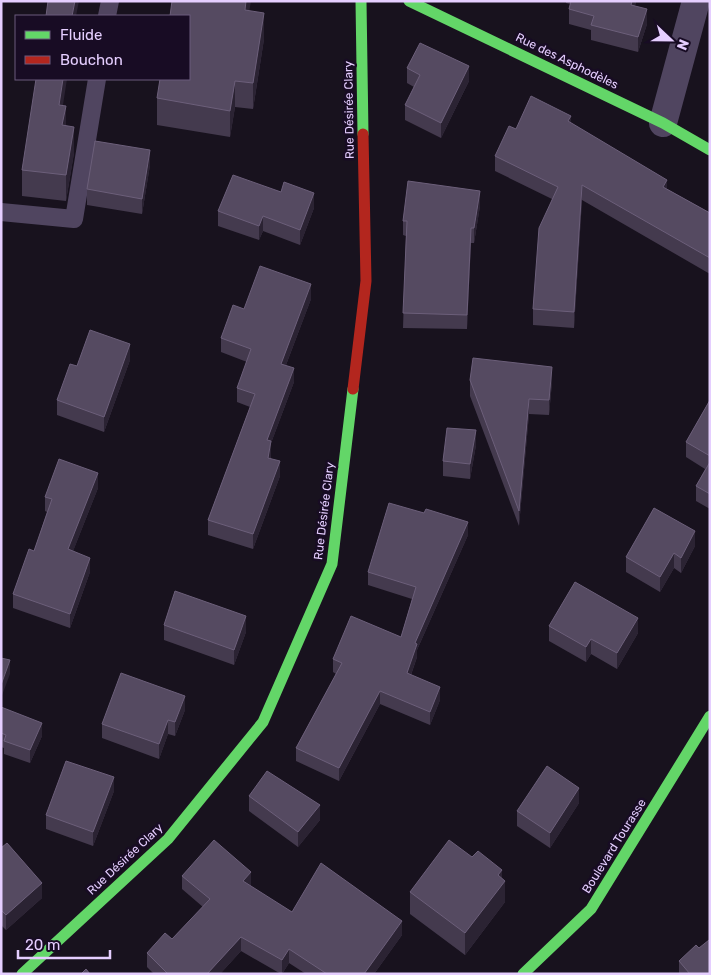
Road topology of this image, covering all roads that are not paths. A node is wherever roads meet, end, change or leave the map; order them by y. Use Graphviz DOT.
graph roads {
  1 [pos="110,1"];
  2 [pos="361,1"];
  3 [pos="409,1"];
  4 [pos="696,1"];
  5 [pos="108,15"];
  6 [pos="97,80"];
  7 [pos="663,123"];
  8 [pos="710,150"];
  9 [pos="1,212"];
  10 [pos="710,716"];
  11 [pos="22,974"];
  12 [pos="522,974"];
  1 -- 5 [label="lane"];
  2 -- 11 [label="street, Rue Désirée Clary"];
  3 -- 7 [label="street, Rue des Asphodèles"];
  4 -- 7 [label="street"];
  6 -- 9 [label="lane"];
  7 -- 8 [label="street, Rue des Asphodèles"];
  10 -- 12 [label="street, Boulevard Tourasse"];
}
